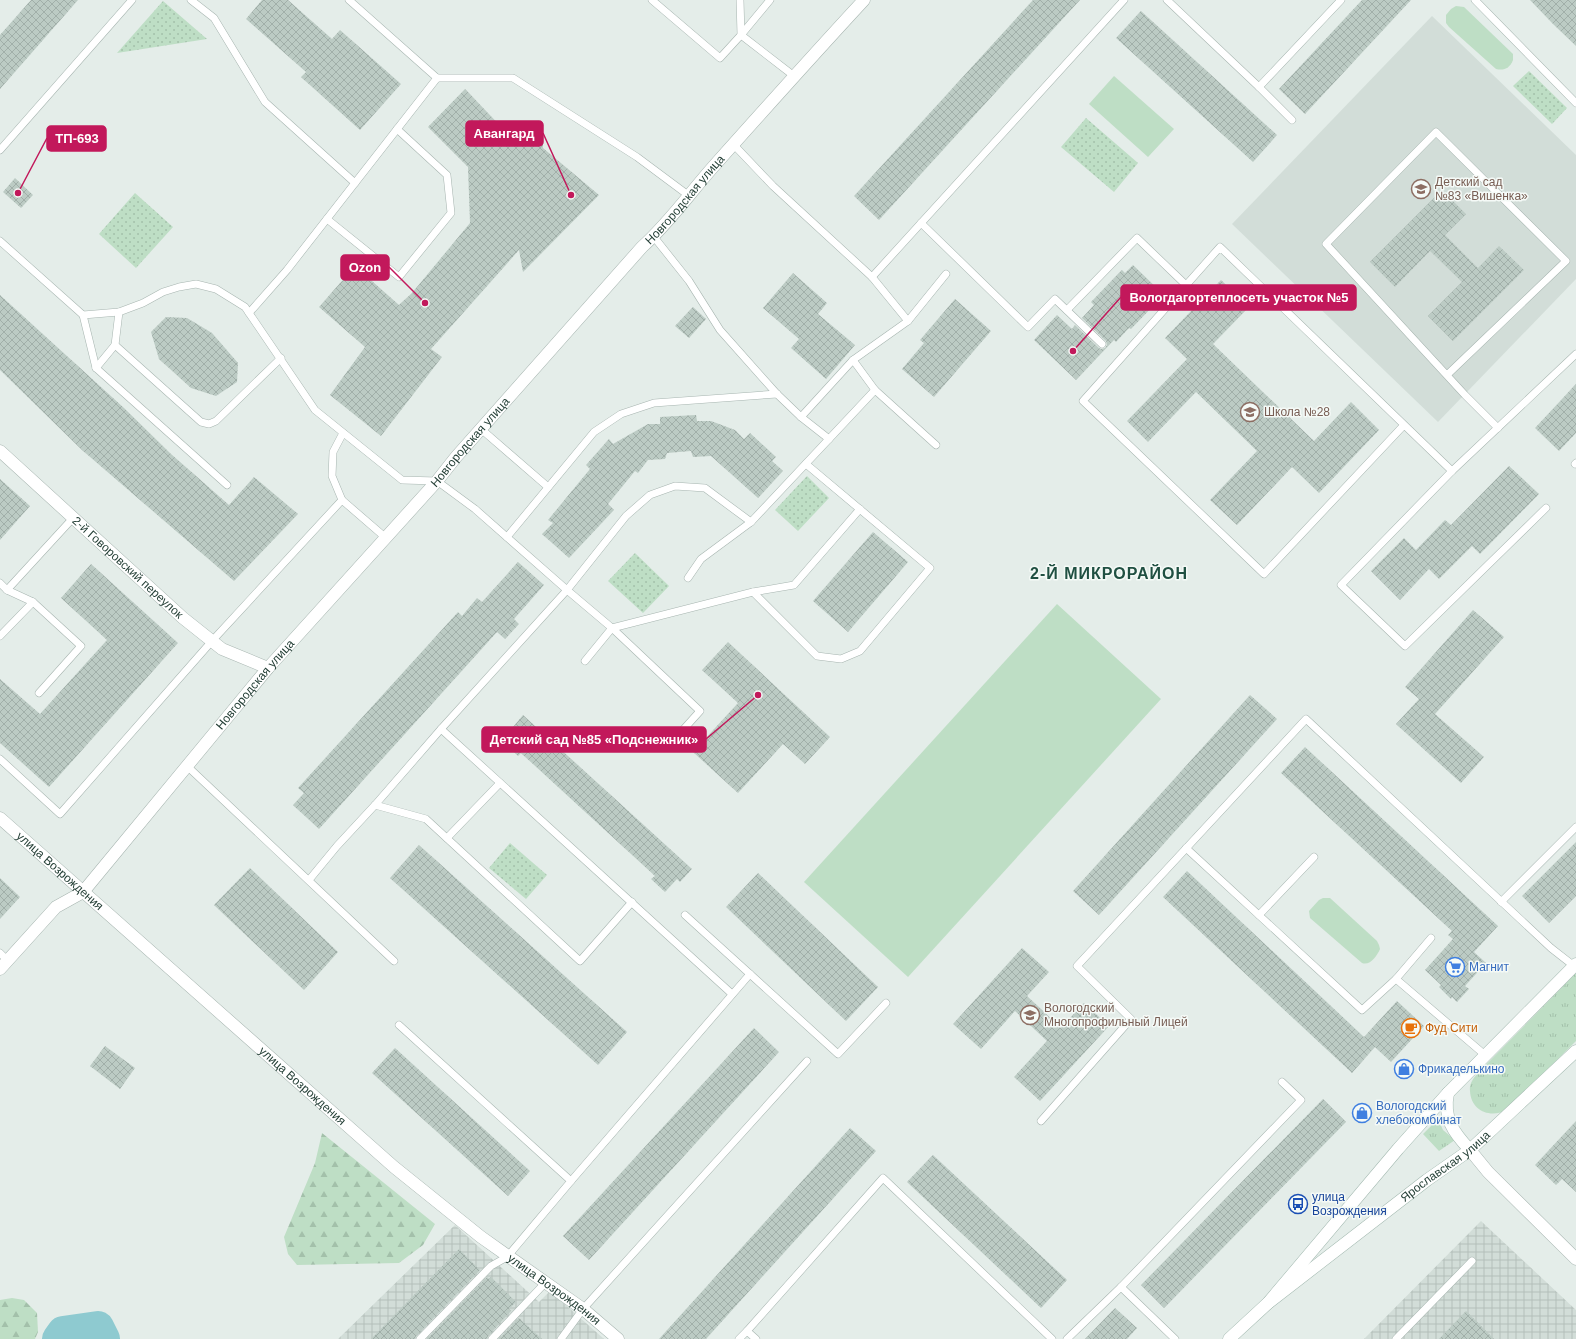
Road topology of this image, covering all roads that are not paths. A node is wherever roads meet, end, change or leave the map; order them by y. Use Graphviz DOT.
graph roads {
  1 [pos="132,0"];
  2 [pos="191,0"];
  3 [pos="349,0"];
  4 [pos="652,0"];
  5 [pos="740,0"];
  6 [pos="770,0"];
  7 [pos="864,0"];
  8 [pos="1124,0"];
  9 [pos="1167,0"];
  10 [pos="1341,0"];
  11 [pos="1475,0"];
  12 [pos="741,35"];
  13 [pos="794,76"];
  14 [pos="437,78"];
  15 [pos="1260,87"];
  16 [pos="1576,103"];
  17 [pos="1292,120"];
  18 [pos="397,128"];
  19 [pos="733,144"];
  20 [pos="0,150"];
  21 [pos="355,182"];
  22 [pos="688,195"];
  23 [pos="327,219"];
  24 [pos="920,223"];
  25 [pos="654,237"];
  26 [pos="0,241"];
  27 [pos="946,274"];
  28 [pos="872,277"];
  29 [pos="1186,285"];
  30 [pos="1067,310"];
  31 [pos="119,312"];
  32 [pos="249,313"];
  33 [pos="84,315"];
  34 [pos="908,321"];
  35 [pos="1102,344"];
  36 [pos="115,345"];
  37 [pos="1576,354"];
  38 [pos="281,358"];
  39 [pos="853,360"];
  40 [pos="96,368"];
  41 [pos="1447,375"];
  42 [pos="875,390"];
  43 [pos="777,394"];
  44 [pos="800,417"];
  45 [pos="1404,425"];
  46 [pos="1498,428"];
  47 [pos="481,429"];
  48 [pos="343,432"];
  49 [pos="829,439"];
  50 [pos="936,445"];
  51 [pos="0,451"];
  52 [pos="806,464"];
  53 [pos="1452,472"];
  54 [pos="437,481"];
  55 [pos="227,485"];
  56 [pos="548,487"];
  57 [pos="342,500"];
  58 [pos="1546,508"];
  59 [pos="860,509"];
  60 [pos="74,517"];
  61 [pos="751,522"];
  62 [pos="507,537"];
  63 [pos="386,538"];
  64 [pos="688,578"];
  65 [pos="0,583"];
  66 [pos="7,590"];
  67 [pos="567,590"];
  68 [pos="753,592"];
  69 [pos="33,602"];
  70 [pos="612,628"];
  71 [pos="0,636"];
  72 [pos="212,641"];
  73 [pos="585,661"];
  74 [pos="268,668"];
  75 [pos="39,693"];
  76 [pos="440,729"];
  77 [pos="682,731"];
  78 [pos="0,759"];
  79 [pos="187,766"];
  80 [pos="500,783"];
  81 [pos="376,804"];
  82 [pos="0,818"];
  83 [pos="1576,827"];
  84 [pos="447,838"];
  85 [pos="1186,848"];
  86 [pos="1314,857"];
  87 [pos="309,880"];
  88 [pos="83,892"];
  89 [pos="632,902"];
  90 [pos="1501,902"];
  91 [pos="685,915"];
  92 [pos="1259,915"];
  93 [pos="1431,938"];
  94 [pos="3,961"];
  95 [pos="394,961"];
  96 [pos="1575,965"];
  97 [pos="750,974"];
  98 [pos="1396,979"];
  99 [pos="732,994"];
  100 [pos="886,1003"];
  101 [pos="399,1025"];
  102 [pos="1576,1051"];
  103 [pos="1485,1056"];
  104 [pos="807,1061"];
  105 [pos="1282,1082"];
  106 [pos="1448,1093"];
  107 [pos="1041,1121"];
  108 [pos="1470,1150"];
  109 [pos="570,1181"];
  110 [pos="507,1257"];
  111 [pos="1576,1259"];
  112 [pos="1472,1261"];
  113 [pos="546,1282"];
  114 [pos="1121,1287"];
  115 [pos="1268,1303"];
  116 [pos="583,1309"];
  117 [pos="747,1331"];
  118 [pos="420,1339"];
  119 [pos="492,1339"];
  120 [pos="561,1339"];
  121 [pos="618,1339"];
  122 [pos="739,1339"];
  123 [pos="756,1339"];
  124 [pos="1052,1339"];
  125 [pos="1067,1339"];
  126 [pos="1175,1339"];
  127 [pos="1230,1339"];
  128 [pos="1396,1339"];
  1 -- 20 [label="lane"];
  2 -- 21 [label="lane"];
  3 -- 14 [label="lane"];
  4 -- 12 [label="lane"];
  5 -- 12 [label="lane"];
  6 -- 12 [label="lane"];
  7 -- 13 [label="street, Новгородская улица"];
  8 -- 24 [label="lane"];
  9 -- 15 [label="lane"];
  10 -- 15 [label="lane"];
  11 -- 16 [label="lane"];
  12 -- 13 [label="lane"];
  13 -- 19 [label="street, Новгородская улица"];
  14 -- 18 [label="lane"];
  14 -- 22 [label="lane"];
  15 -- 17 [label="lane"];
  18 -- 21 [label="lane"];
  18 -- 23 [label="lane"];
  19 -- 22 [label="street, Новгородская улица"];
  19 -- 28 [label="lane"];
  21 -- 23 [label="lane"];
  22 -- 25 [label="street, Новгородская улица"];
  23 -- 32 [label="lane"];
  24 -- 28 [label="lane"];
  24 -- 30 [label="lane"];
  25 -- 43 [label="lane"];
  25 -- 47 [label="street, Новгородская улица"];
  26 -- 33 [label="lane"];
  27 -- 34 [label="lane"];
  28 -- 34 [label="lane"];
  29 -- 30 [label="lane"];
  29 -- 45 [label="lane"];
  29 -- 45 [label="lane"];
  30 -- 35 [label="lane"];
  31 -- 32 [label="lane"];
  31 -- 33 [label="lane"];
  31 -- 36 [label="lane"];
  32 -- 38 [label="lane"];
  33 -- 40 [label="lane"];
  34 -- 39 [label="lane"];
  36 -- 38 [label="lane"];
  36 -- 40 [label="lane"];
  37 -- 46 [label="lane"];
  38 -- 48 [label="lane"];
  39 -- 42 [label="lane"];
  39 -- 44 [label="lane"];
  40 -- 55 [label="lane"];
  41 -- 41 [label="lane"];
  41 -- 46 [label="lane"];
  42 -- 49 [label="lane"];
  42 -- 50 [label="lane"];
  43 -- 44 [label="lane"];
  43 -- 56 [label="lane"];
  44 -- 49 [label="lane"];
  45 -- 53 [label="lane"];
  46 -- 53 [label="lane"];
  47 -- 54 [label="street, Новгородская улица"];
  47 -- 56 [label="lane"];
  48 -- 54 [label="lane"];
  48 -- 57 [label="lane"];
  49 -- 52 [label="lane"];
  51 -- 60 [label="street, 2-й Говоровский переулок"];
  52 -- 59 [label="lane"];
  52 -- 61 [label="lane"];
  53 -- 58 [label="lane"];
  54 -- 62 [label="lane"];
  54 -- 63 [label="street, Новгородская улица"];
  56 -- 62 [label="lane"];
  57 -- 63 [label="lane"];
  57 -- 72 [label="lane"];
  59 -- 68 [label="lane"];
  59 -- 68 [label="lane"];
  60 -- 66 [label="lane"];
  60 -- 72 [label="street, 2-й Говоровский переулок"];
  61 -- 64 [label="lane"];
  61 -- 67 [label="lane"];
  62 -- 67 [label="lane"];
  63 -- 74 [label="street, Новгородская улица"];
  65 -- 66 [label="lane"];
  66 -- 69 [label="lane"];
  67 -- 70 [label="lane"];
  67 -- 76 [label="lane"];
  68 -- 70 [label="lane"];
  69 -- 71 [label="lane"];
  69 -- 75 [label="lane"];
  70 -- 73 [label="lane"];
  70 -- 77 [label="lane"];
  72 -- 74 [label="street, 2-й Говоровский переулок"];
  72 -- 78 [label="lane"];
  74 -- 79 [label="street, Новгородская улица"];
  76 -- 80 [label="lane"];
  76 -- 81 [label="lane"];
  79 -- 87 [label="lane"];
  79 -- 88 [label="street, Новгородская улица"];
  80 -- 84 [label="lane"];
  80 -- 89 [label="lane"];
  81 -- 84 [label="lane"];
  81 -- 87 [label="lane"];
  82 -- 88 [label="street, улица Возрождения"];
  83 -- 90 [label="lane"];
  84 -- 89 [label="lane"];
  85 -- 90 [label="lane"];
  85 -- 92 [label="lane"];
  85 -- 107 [label="lane"];
  86 -- 92 [label="lane"];
  87 -- 95 [label="lane"];
  88 -- 94 [label="street"];
  88 -- 110 [label="street, улица Возрождения"];
  89 -- 99 [label="lane"];
  90 -- 96 [label="lane"];
  91 -- 97 [label="lane"];
  92 -- 98 [label="lane"];
  93 -- 98 [label="lane"];
  96 -- 103 [label="street, Ярославская улица"];
  97 -- 99 [label="lane"];
  97 -- 100 [label="lane"];
  98 -- 103 [label="lane"];
  99 -- 109 [label="lane"];
  101 -- 109 [label="lane"];
  102 -- 108 [label="street, Ярославская улица"];
  103 -- 106 [label="street, Ярославская улица"];
  104 -- 116 [label="lane"];
  105 -- 114 [label="lane"];
  106 -- 108 [label="street"];
  106 -- 115 [label="street, Ярославская улица"];
  108 -- 111 [label="street"];
  108 -- 115 [label="street, Ярославская улица"];
  109 -- 110 [label="lane"];
  110 -- 113 [label="street, улица Возрождения"];
  110 -- 118 [label="lane"];
  112 -- 128 [label="lane"];
  113 -- 116 [label="street, улица Возрождения"];
  113 -- 119 [label="lane"];
  114 -- 125 [label="lane"];
  114 -- 126 [label="lane"];
  115 -- 127 [label="street, Ярославская улица"];
  116 -- 120 [label="lane"];
  116 -- 121 [label="street, улица Возрождения"];
  117 -- 122 [label="lane"];
  117 -- 123 [label="lane"];
  117 -- 124 [label="lane"];
}
